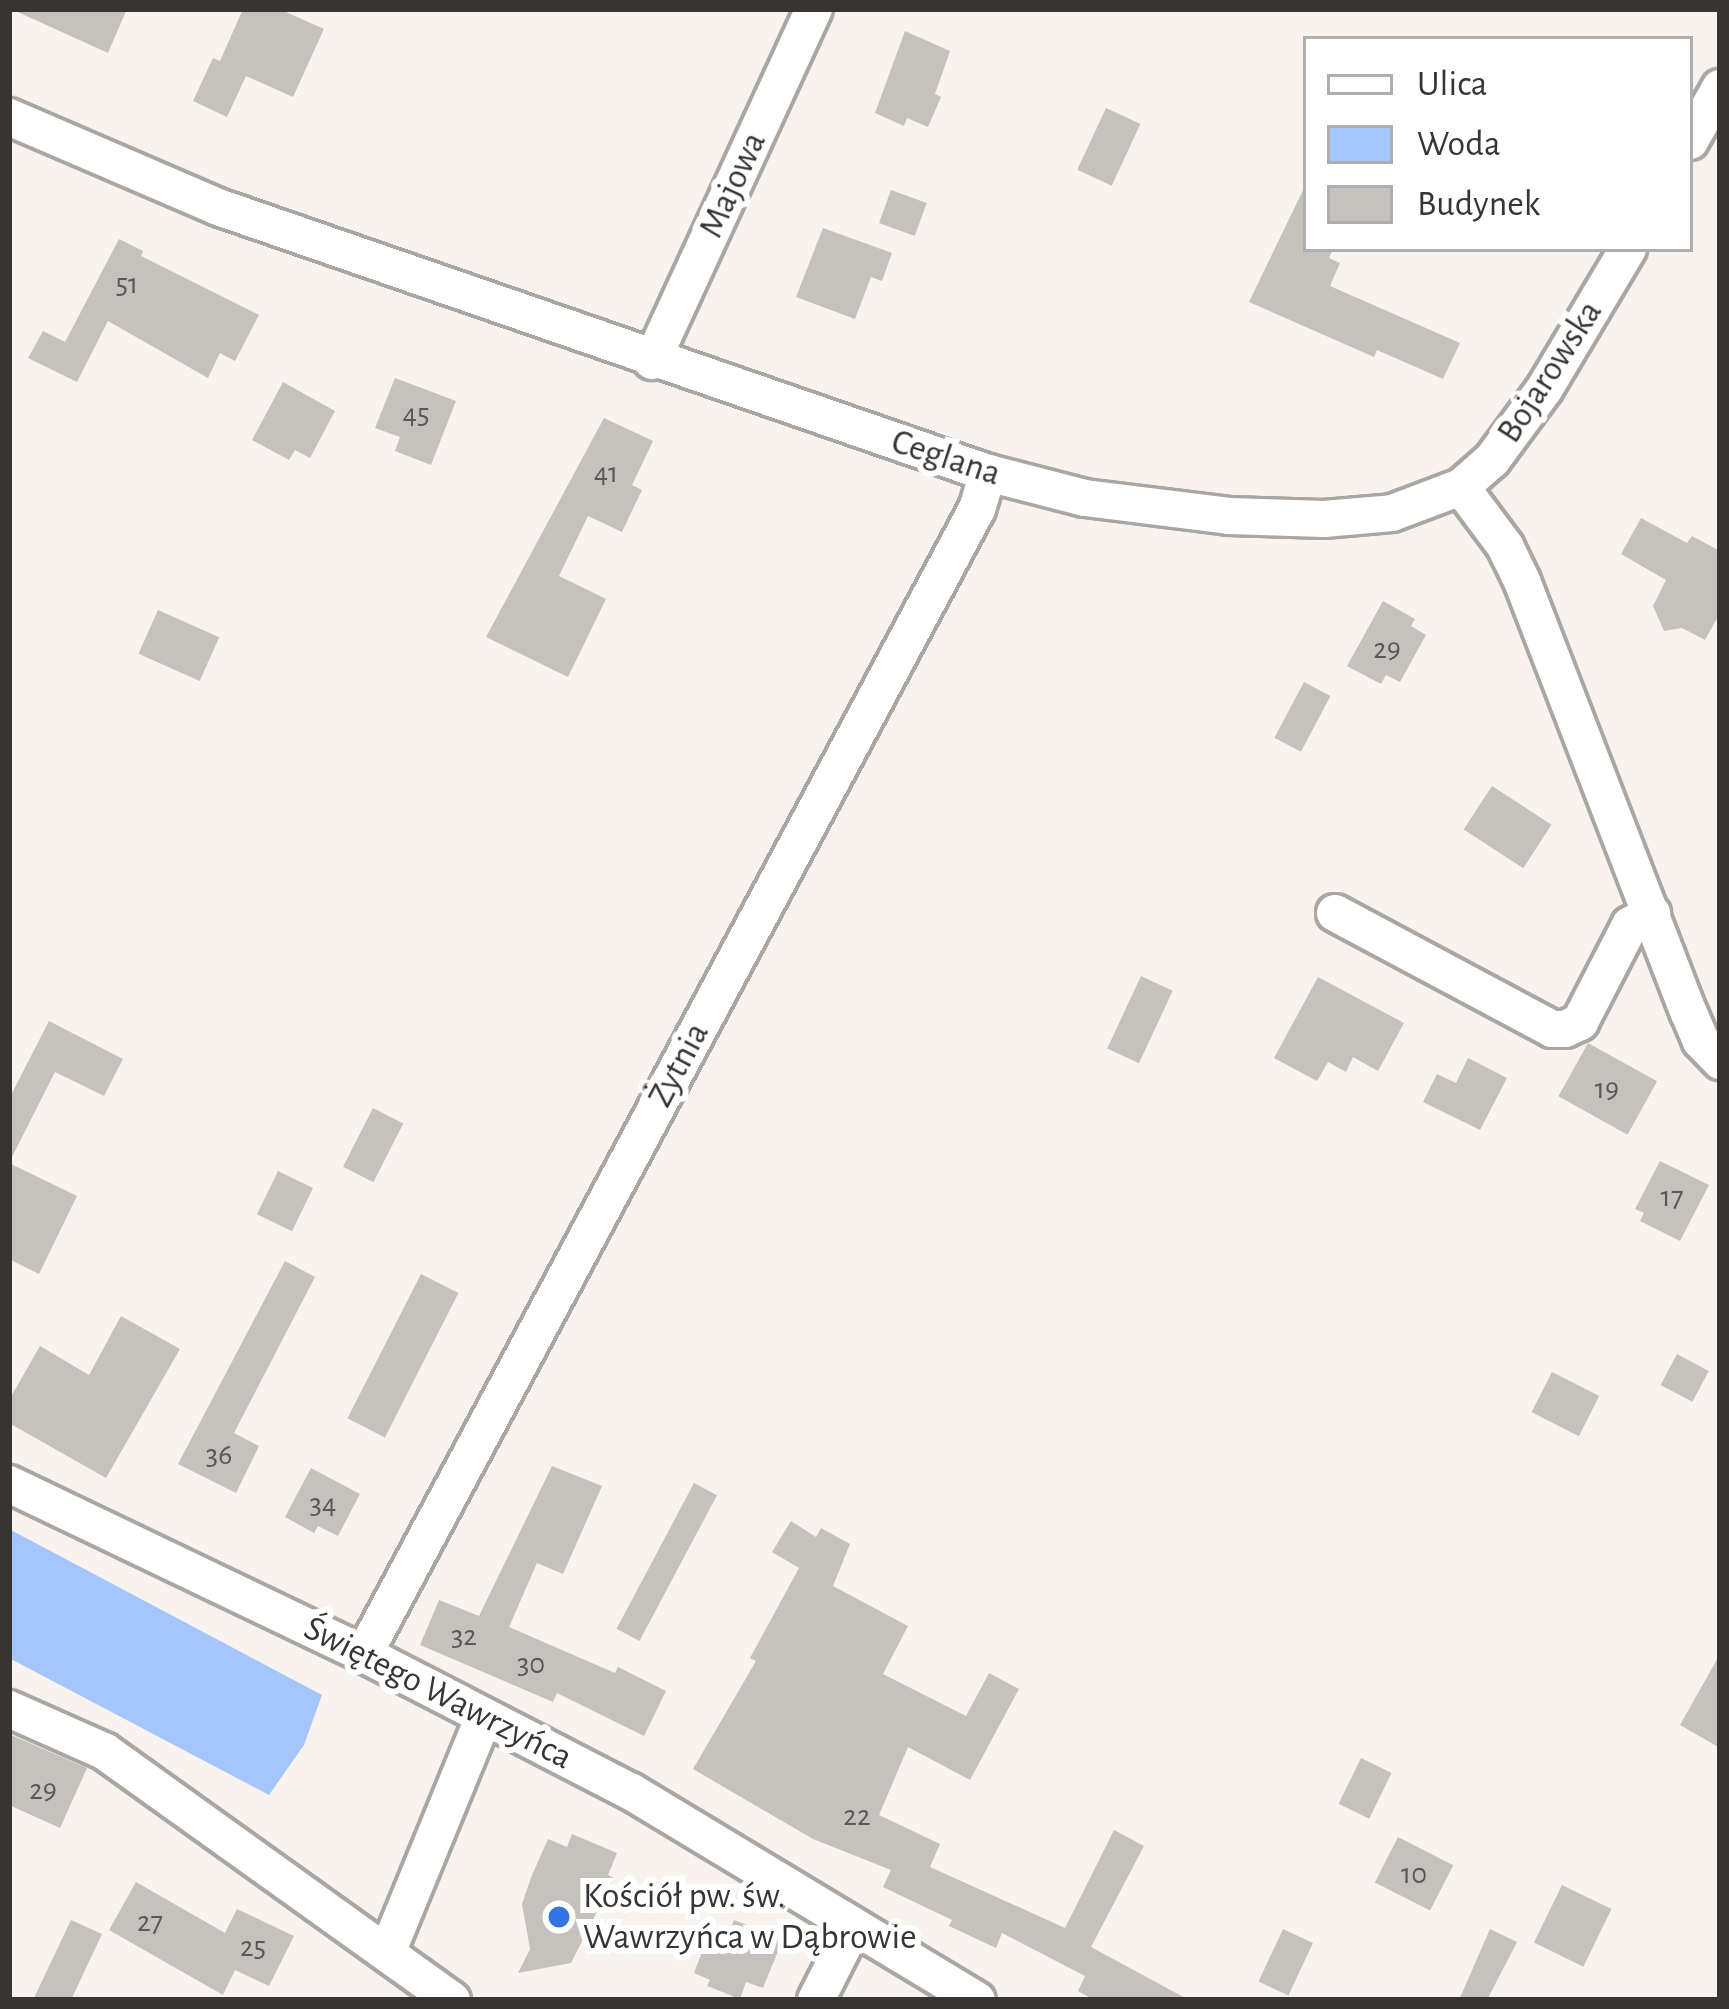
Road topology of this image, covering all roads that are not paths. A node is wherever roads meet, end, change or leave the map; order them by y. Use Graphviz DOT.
graph roads {
  1 [pos="814,9"];
  2 [pos="1720,88"];
  3 [pos="9,117"];
  4 [pos="1693,136"];
  5 [pos="1626,252"];
  6 [pos="652,361"];
  7 [pos="988,473"];
  8 [pos="1461,487"];
  9 [pos="1335,913"];
  10 [pos="1652,914"];
  11 [pos="1720,1061"];
  12 [pos="9,1484"];
  13 [pos="364,1654"];
  14 [pos="9,1709"];
  15 [pos="483,1720"];
  16 [pos="853,1927"];
  17 [pos="387,1953"];
  18 [pos="452,2000"];
  19 [pos="816,2000"];
  20 [pos="977,2000"];
  1 -- 6 [label="street, Majowa"];
  2 -- 4 [label="street"];
  3 -- 6 [label="street, Ceglana"];
  5 -- 8 [label="street, Bojarowska"];
  6 -- 7 [label="street, Ceglana"];
  7 -- 8 [label="street, Ceglana"];
  7 -- 13 [label="street, Żytnia"];
  8 -- 10 [label="street"];
  9 -- 10 [label="street"];
  10 -- 11 [label="street"];
  12 -- 13 [label="street, Świętego Wawrzyńca"];
  13 -- 15 [label="street, Świętego Wawrzyńca"];
  14 -- 17 [label="street"];
  15 -- 16 [label="street, Świętego Wawrzyńca"];
  15 -- 17 [label="street"];
  16 -- 19 [label="street"];
  16 -- 20 [label="street, Świętego Wawrzyńca"];
  17 -- 18 [label="street"];
}
